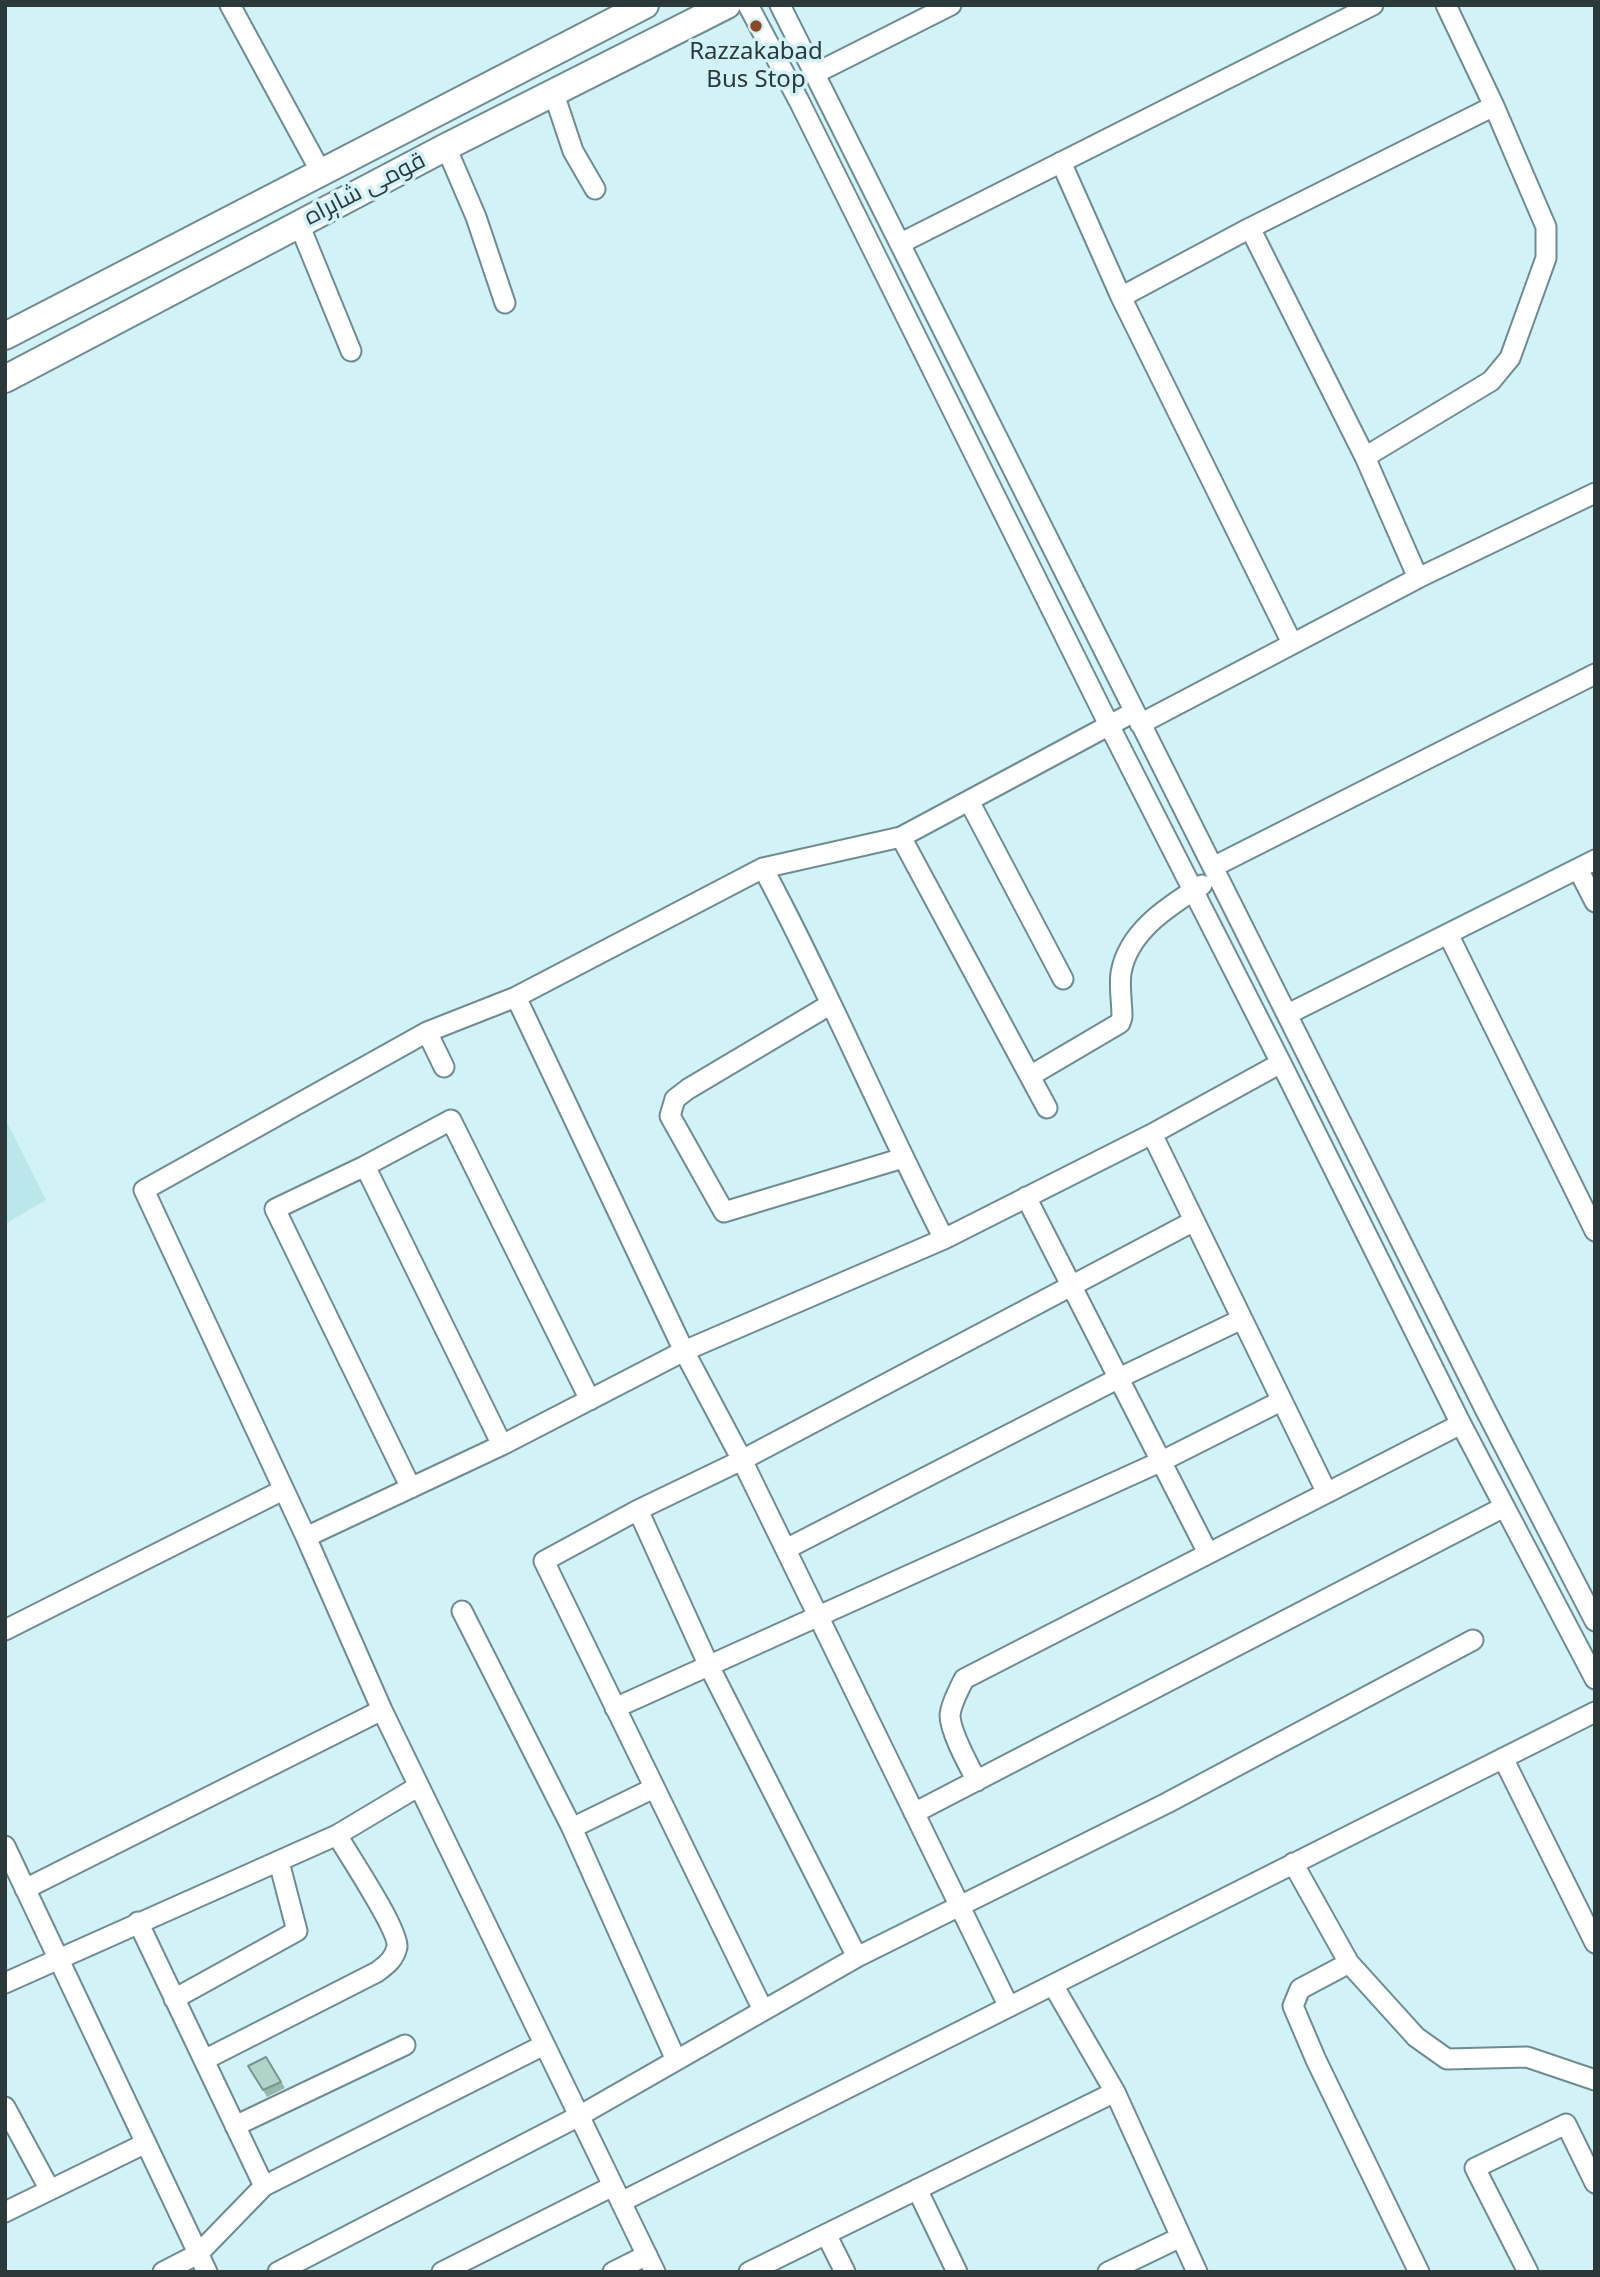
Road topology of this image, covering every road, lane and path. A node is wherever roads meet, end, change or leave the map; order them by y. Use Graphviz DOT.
graph roads {
  1 [pos="230,5"];
  2 [pos="645,5"];
  3 [pos="727,5"];
  4 [pos="748,5"];
  5 [pos="780,5"];
  6 [pos="951,5"];
  7 [pos="1373,5"];
  8 [pos="1446,5"];
  9 [pos="816,73"];
  10 [pos="554,94"];
  11 [pos="1494,106"];
  12 [pos="446,147"];
  13 [pos="1062,162"];
  14 [pos="322,174"];
  15 [pos="595,189"];
  16 [pos="299,224"];
  17 [pos="1250,228"];
  18 [pos="901,243"];
  19 [pos="1121,298"];
  20 [pos="505,303"];
  21 [pos="5,336"];
  22 [pos="351,351"];
  23 [pos="5,379"];
  24 [pos="1365,457"];
  25 [pos="1595,493"];
  26 [pos="1418,578"];
  27 [pos="1088,619"];
  28 [pos="1063,632"];
  29 [pos="1292,643"];
  30 [pos="1595,674"];
  31 [pos="1137,718"];
  32 [pos="1109,726"];
  33 [pos="969,801"];
  34 [pos="901,837"];
  35 [pos="1586,865"];
  36 [pos="764,868"];
  37 [pos="1215,872"];
  38 [pos="1192,891"];
  39 [pos="1595,902"];
  40 [pos="1448,934"];
  41 [pos="1063,979"];
  42 [pos="516,996"];
  43 [pos="831,1004"];
  44 [pos="1287,1014"];
  45 [pos="426,1032"];
  46 [pos="1281,1063"];
  47 [pos="444,1067"];
  48 [pos="1030,1076"];
  49 [pos="1046,1108"];
  50 [pos="1152,1134"];
  51 [pos="903,1158"];
  52 [pos="365,1166"];
  53 [pos="1026,1197"];
  54 [pos="1194,1221"];
  55 [pos="1595,1231"];
  56 [pos="944,1239"];
  57 [pos="1072,1287"];
  58 [pos="1242,1319"];
  59 [pos="684,1351"];
  60 [pos="1119,1378"];
  61 [pos="590,1400"];
  62 [pos="1280,1401"];
  63 [pos="1461,1424"];
  64 [pos="502,1446"];
  65 [pos="742,1460"];
  66 [pos="1161,1461"];
  67 [pos="411,1488"];
  68 [pos="283,1490"];
  69 [pos="1327,1493"];
  70 [pos="1504,1507"];
  71 [pos="638,1510"];
  72 [pos="306,1537"];
  73 [pos="786,1549"];
  74 [pos="1208,1553"];
  75 [pos="463,1611"];
  76 [pos="820,1616"];
  77 [pos="1593,1616"];
  78 [pos="5,1630"];
  79 [pos="1473,1640"];
  80 [pos="708,1664"];
  81 [pos="1595,1679"];
  82 [pos="615,1708"];
  83 [pos="382,1710"];
  84 [pos="1595,1713"];
  85 [pos="1503,1758"];
  86 [pos="977,1781"];
  87 [pos="419,1786"];
  88 [pos="654,1788"];
  89 [pos="915,1812"];
  90 [pos="572,1828"];
  91 [pos="337,1835"];
  92 [pos="5,1846"];
  93 [pos="279,1862"];
  94 [pos="1293,1863"];
  95 [pos="25,1889"];
  96 [pos="960,1906"];
  97 [pos="138,1922"];
  98 [pos="1595,1943"];
  99 [pos="857,1956"];
  100 [pos="58,1958"];
  101 [pos="1349,1963"];
  102 [pos="5,1983"];
  103 [pos="1054,1984"];
  104 [pos="174,1998"];
  105 [pos="1009,2007"];
  106 [pos="763,2010"];
  107 [pos="405,2045"];
  108 [pos="544,2045"];
  109 [pos="204,2060"];
  110 [pos="676,2060"];
  111 [pos="1595,2080"];
  112 [pos="1115,2092"];
  113 [pos="5,2107"];
  114 [pos="579,2116"];
  115 [pos="235,2126"];
  116 [pos="146,2143"];
  117 [pos="1595,2183"];
  118 [pos="264,2186"];
  119 [pos="917,2189"];
  120 [pos="50,2190"];
  121 [pos="617,2194"];
  122 [pos="5,2212"];
  123 [pos="826,2234"];
  124 [pos="1181,2236"];
  125 [pos="203,2263"];
  126 [pos="651,2264"];
  127 [pos="163,2272"];
  128 [pos="278,2272"];
  129 [pos="442,2272"];
  130 [pos="613,2272"];
  131 [pos="749,2272"];
  132 [pos="845,2272"];
  133 [pos="957,2272"];
  134 [pos="1108,2272"];
  135 [pos="1198,2272"];
  136 [pos="1419,2272"];
  137 [pos="1528,2272"];
  1 -- 14 [label="street"];
  2 -- 14 [label="highway, قومی شاہراہ"];
  3 -- 10 [label="highway, قومی شاہراہ"];
  4 -- 28 [label="street"];
  5 -- 9 [label="street"];
  6 -- 9 [label="street"];
  7 -- 13 [label="street"];
  8 -- 11 [label="street"];
  9 -- 18 [label="street"];
  10 -- 12 [label="highway, قومی شاہراہ"];
  10 -- 15 [label="street"];
  11 -- 17 [label="street"];
  11 -- 24 [label="street"];
  12 -- 16 [label="highway, قومی شاہراہ"];
  12 -- 20 [label="street"];
  13 -- 18 [label="street"];
  13 -- 19 [label="street"];
  14 -- 21 [label="highway, قومی شاہراہ"];
  16 -- 22 [label="street"];
  16 -- 23 [label="highway, قومی شاہراہ"];
  17 -- 19 [label="street"];
  17 -- 24 [label="street"];
  18 -- 27 [label="street"];
  19 -- 29 [label="street"];
  24 -- 26 [label="street"];
  25 -- 26 [label="street"];
  26 -- 29 [label="street"];
  27 -- 28 [label="street"];
  27 -- 31 [label="street"];
  28 -- 32 [label="street"];
  29 -- 31 [label="street"];
  30 -- 37 [label="street"];
  31 -- 32 [label="street"];
  31 -- 37 [label="street"];
  32 -- 33 [label="street"];
  32 -- 38 [label="street"];
  33 -- 34 [label="street"];
  33 -- 41 [label="street"];
  34 -- 36 [label="street"];
  34 -- 48 [label="street"];
  35 -- 39 [label="street"];
  35 -- 40 [label="street"];
  36 -- 42 [label="street"];
  36 -- 43 [label="street"];
  37 -- 38 [label="street"];
  37 -- 44 [label="street"];
  38 -- 46 [label="street"];
  38 -- 48 [label="street"];
  40 -- 44 [label="street"];
  40 -- 55 [label="street"];
  42 -- 45 [label="street"];
  42 -- 59 [label="street"];
  43 -- 51 [label="street"];
  43 -- 51 [label="street"];
  44 -- 77 [label="street"];
  45 -- 47 [label="street"];
  45 -- 68 [label="street"];
  46 -- 50 [label="street"];
  46 -- 63 [label="street"];
  48 -- 49 [label="street"];
  50 -- 53 [label="street"];
  50 -- 54 [label="street"];
  51 -- 56 [label="street"];
  52 -- 61 [label="street"];
  52 -- 64 [label="street"];
  52 -- 67 [label="street"];
  53 -- 56 [label="street"];
  53 -- 57 [label="street"];
  54 -- 57 [label="street"];
  54 -- 58 [label="street"];
  56 -- 59 [label="street"];
  57 -- 60 [label="street"];
  57 -- 65 [label="street"];
  58 -- 60 [label="street"];
  58 -- 62 [label="street"];
  59 -- 61 [label="street"];
  59 -- 65 [label="street"];
  60 -- 66 [label="street"];
  60 -- 73 [label="street"];
  61 -- 64 [label="street"];
  62 -- 66 [label="street"];
  62 -- 69 [label="street"];
  63 -- 69 [label="street"];
  63 -- 70 [label="street"];
  64 -- 67 [label="street"];
  65 -- 71 [label="street"];
  65 -- 73 [label="street"];
  66 -- 74 [label="street"];
  66 -- 76 [label="street"];
  67 -- 72 [label="street"];
  68 -- 72 [label="street"];
  68 -- 78 [label="street"];
  69 -- 74 [label="street"];
  70 -- 81 [label="street"];
  70 -- 86 [label="street"];
  71 -- 80 [label="street"];
  71 -- 82 [label="street"];
  72 -- 83 [label="street"];
  73 -- 76 [label="street"];
  74 -- 86 [label="street"];
  75 -- 90 [label="street"];
  76 -- 80 [label="street"];
  76 -- 89 [label="street"];
  79 -- 96 [label="street"];
  80 -- 82 [label="street"];
  80 -- 99 [label="street"];
  82 -- 88 [label="street"];
  83 -- 87 [label="street"];
  83 -- 95 [label="street"];
  84 -- 85 [label="street"];
  85 -- 94 [label="street"];
  85 -- 98 [label="street"];
  86 -- 89 [label="street"];
  87 -- 91 [label="street"];
  87 -- 108 [label="street"];
  88 -- 90 [label="street"];
  88 -- 106 [label="street"];
  89 -- 96 [label="street"];
  90 -- 110 [label="street"];
  91 -- 93 [label="street"];
  91 -- 109 [label="street"];
  92 -- 95 [label="street"];
  93 -- 97 [label="street"];
  93 -- 104 [label="street"];
  94 -- 101 [label="street"];
  94 -- 103 [label="street"];
  95 -- 100 [label="street"];
  96 -- 99 [label="street"];
  96 -- 105 [label="street"];
  97 -- 100 [label="street"];
  97 -- 104 [label="street"];
  99 -- 106 [label="street"];
  100 -- 102 [label="street"];
  100 -- 116 [label="street"];
  101 -- 111 [label="street"];
  101 -- 136 [label="street"];
  103 -- 105 [label="street"];
  103 -- 112 [label="street"];
  104 -- 109 [label="street"];
  105 -- 121 [label="street"];
  106 -- 110 [label="street"];
  107 -- 115 [label="street"];
  108 -- 114 [label="street"];
  108 -- 118 [label="street"];
  109 -- 115 [label="street"];
  110 -- 114 [label="street"];
  112 -- 119 [label="street"];
  112 -- 124 [label="street"];
  113 -- 120 [label="street"];
  114 -- 121 [label="street"];
  114 -- 128 [label="street"];
  115 -- 118 [label="street"];
  116 -- 120 [label="street"];
  116 -- 125 [label="street"];
  117 -- 137 [label="street"];
  118 -- 125 [label="street"];
  119 -- 123 [label="street"];
  119 -- 133 [label="street"];
  120 -- 122 [label="street"];
  121 -- 126 [label="street"];
  121 -- 129 [label="street"];
  123 -- 131 [label="street"];
  123 -- 132 [label="street"];
  124 -- 134 [label="street"];
  124 -- 135 [label="street"];
  125 -- 127 [label="street"];
  126 -- 130 [label="street"];
}
